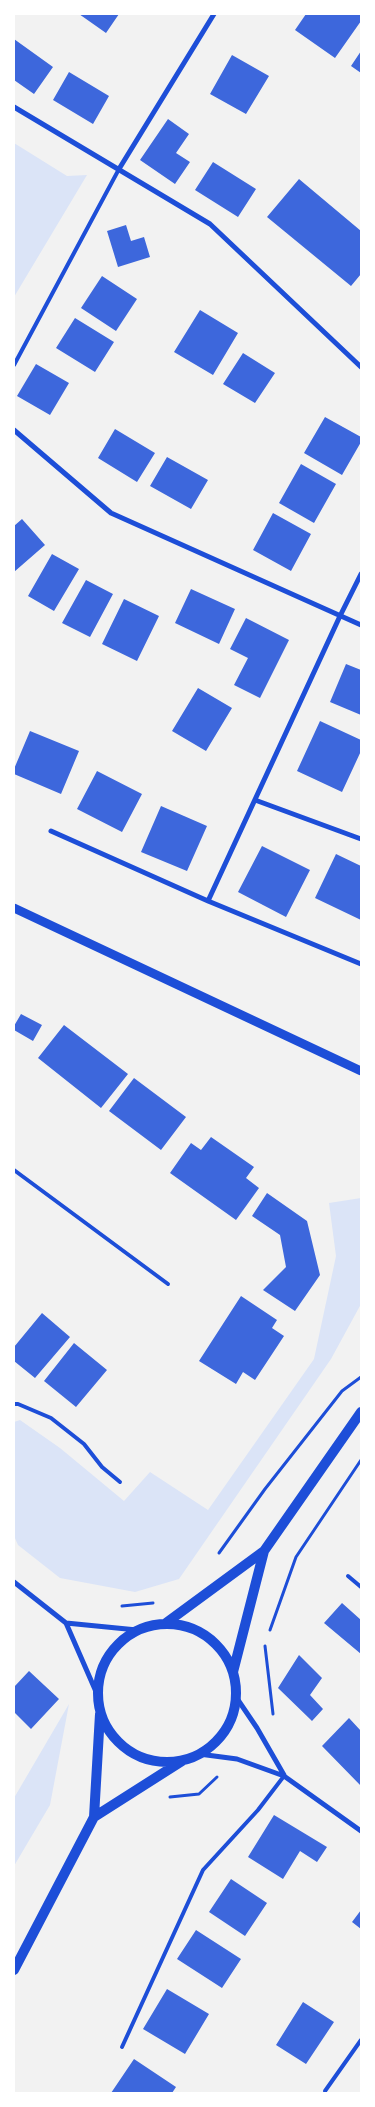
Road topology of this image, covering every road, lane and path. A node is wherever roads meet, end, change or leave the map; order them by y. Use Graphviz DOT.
graph roads {
  1 [pos="214,14"];
  2 [pos="14,107"];
  3 [pos="119,169"];
  4 [pos="14,365"];
  5 [pos="361,367"];
  6 [pos="14,430"];
  7 [pos="361,574"];
  8 [pos="340,616"];
  9 [pos="361,625"];
  10 [pos="255,800"];
  11 [pos="52,831"];
  12 [pos="361,839"];
  13 [pos="208,901"];
  14 [pos="14,908"];
  15 [pos="361,964"];
  16 [pos="361,1071"];
  17 [pos="14,1170"];
  18 [pos="168,1284"];
  19 [pos="361,1377"];
  20 [pos="14,1404"];
  21 [pos="361,1412"];
  22 [pos="361,1460"];
  23 [pos="120,1482"];
  24 [pos="264,1551"];
  25 [pos="218,1554"];
  26 [pos="348,1576"];
  27 [pos="14,1582"];
  28 [pos="361,1588"];
  29 [pos="160,1602"];
  30 [pos="117,1606"];
  31 [pos="66,1623"];
  32 [pos="166,1623"];
  33 [pos="137,1630"];
  34 [pos="268,1634"];
  35 [pos="265,1643"];
  36 [pos="233,1672"];
  37 [pos="97,1694"];
  38 [pos="236,1697"];
  39 [pos="100,1714"];
  40 [pos="257,1728"];
  41 [pos="199,1754"];
  42 [pos="182,1760"];
  43 [pos="237,1760"];
  44 [pos="284,1776"];
  45 [pos="164,1798"];
  46 [pos="94,1817"];
  47 [pos="361,1831"];
  48 [pos="14,1970"];
  49 [pos="361,2040"];
  50 [pos="122,2047"];
  51 [pos="325,2091"];
  1 -- 3 [label="street"];
  2 -- 3 [label="street"];
  3 -- 4 [label="lane"];
  3 -- 5 [label="street"];
  6 -- 8 [label="street"];
  7 -- 8 [label="street"];
  8 -- 9 [label="street"];
  8 -- 10 [label="street"];
  10 -- 12 [label="street"];
  10 -- 13 [label="street"];
  11 -- 13 [label="street"];
  13 -- 15 [label="street"];
  14 -- 16 [label="street"];
  17 -- 18 [label="lane"];
  19 -- 25 [label="path"];
  20 -- 23 [label="lane"];
  21 -- 24 [label="main road"];
  22 -- 34 [label="path"];
  24 -- 32 [label="main road"];
  24 -- 36 [label="main road"];
  26 -- 28 [label="lane"];
  27 -- 31 [label="street"];
  29 -- 30 [label="path"];
  31 -- 33 [label="street"];
  31 -- 37 [label="street"];
  32 -- 33 [label="main road"];
  32 -- 36 [label="main road"];
  33 -- 37 [label="main road"];
  35 -- 40 [label="path"];
  36 -- 38 [label="main road"];
  37 -- 39 [label="main road"];
  38 -- 40 [label="street"];
  38 -- 41 [label="main road"];
  39 -- 42 [label="main road"];
  39 -- 46 [label="main road"];
  40 -- 44 [label="street"];
  41 -- 42 [label="main road"];
  41 -- 43 [label="street"];
  42 -- 46 [label="main road"];
  43 -- 44 [label="street"];
  43 -- 45 [label="path"];
  44 -- 47 [label="street"];
  44 -- 50 [label="lane"];
  46 -- 48 [label="main road"];
  49 -- 51 [label="lane"];
}
